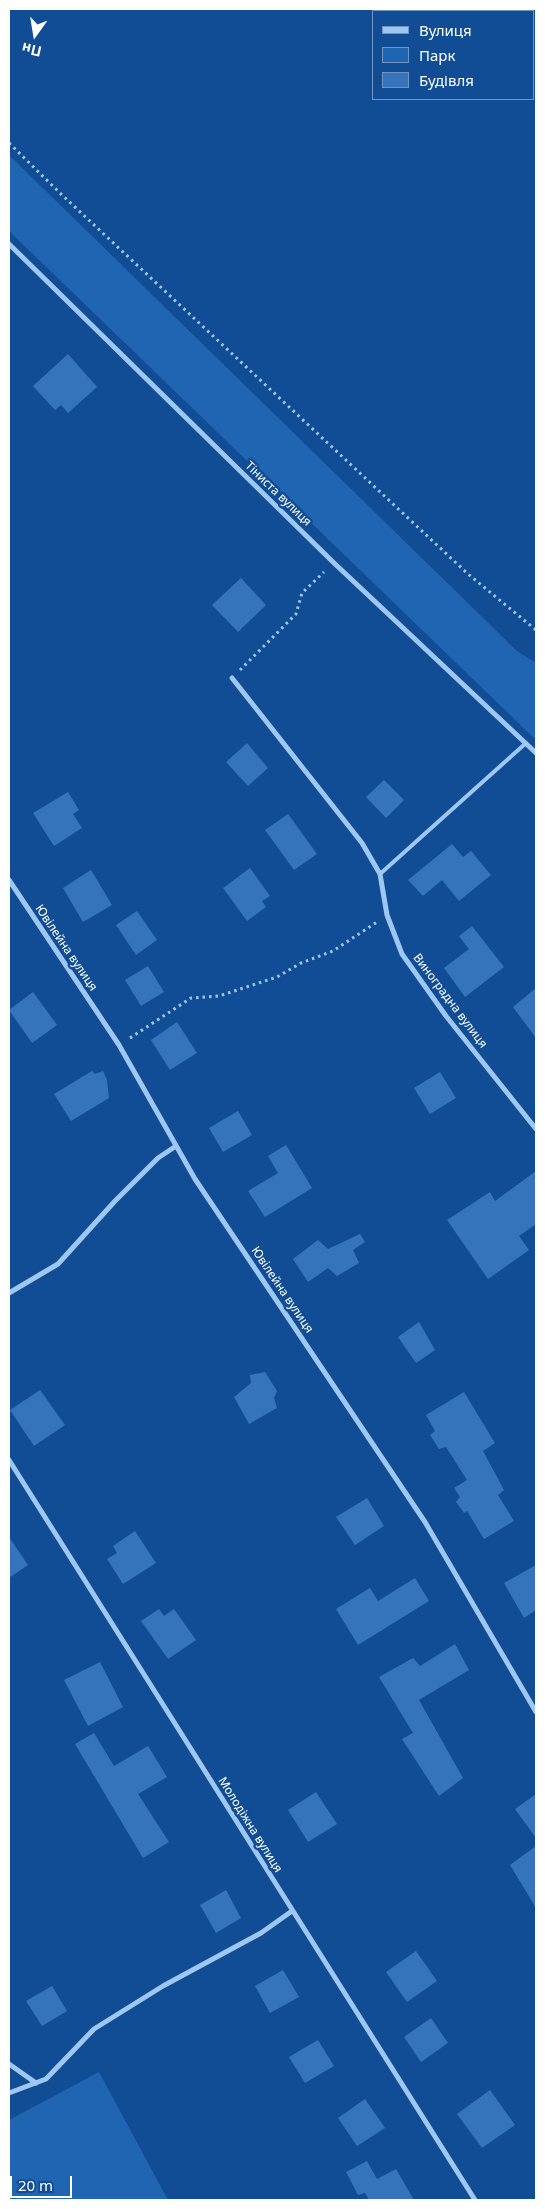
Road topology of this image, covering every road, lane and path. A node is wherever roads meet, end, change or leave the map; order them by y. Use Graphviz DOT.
graph roads {
  1 [pos="9,142"];
  2 [pos="9,244"];
  3 [pos="334,562"];
  4 [pos="536,630"];
  5 [pos="232,678"];
  6 [pos="526,743"];
  7 [pos="536,754"];
  8 [pos="380,874"];
  9 [pos="9,880"];
  10 [pos="388,915"];
  11 [pos="119,1045"];
  12 [pos="536,1129"];
  13 [pos="176,1146"];
  14 [pos="9,1293"];
  15 [pos="9,1460"];
  16 [pos="536,1712"];
  17 [pos="292,1911"];
  18 [pos="9,2064"];
  19 [pos="36,2083"];
  20 [pos="9,2093"];
  21 [pos="475,2200"];
  1 -- 4 [label="path"];
  2 -- 3 [label="street, Тіниста вулиця"];
  3 -- 5 [label="path"];
  3 -- 6 [label="street, Тіниста вулиця"];
  5 -- 8 [label="street, Виноградна вулиця"];
  6 -- 7 [label="street, Тіниста вулиця"];
  6 -- 8 [label="lane"];
  8 -- 10 [label="street, Виноградна вулиця"];
  9 -- 11 [label="street, Ювілейна вулиця"];
  10 -- 11 [label="path"];
  10 -- 12 [label="street, Виноградна вулиця"];
  11 -- 13 [label="street, Ювілейна вулиця"];
  13 -- 14 [label="street"];
  13 -- 16 [label="street, Ювілейна вулиця"];
  15 -- 17 [label="street, Молодіжна вулиця"];
  17 -- 19 [label="street"];
  17 -- 21 [label="street, Молодіжна вулиця"];
  18 -- 19 [label="street"];
  19 -- 20 [label="street"];
}
